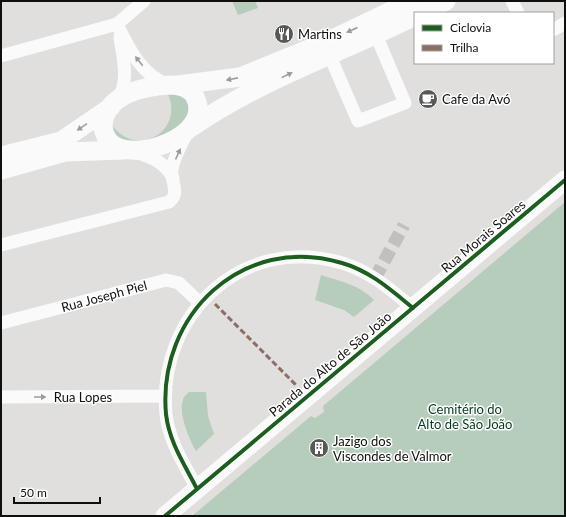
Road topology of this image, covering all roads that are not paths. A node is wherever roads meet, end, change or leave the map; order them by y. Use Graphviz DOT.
graph roads {
  1 [pos="149,1"];
  2 [pos="412,1"];
  3 [pos="446,1"];
  4 [pos="512,1"];
  5 [pos="140,5"];
  6 [pos="424,12"];
  7 [pos="518,12"];
  8 [pos="414,16"];
  9 [pos="565,23"];
  10 [pos="117,24"];
  11 [pos="374,29"];
  12 [pos="554,29"];
  13 [pos="328,48"];
  14 [pos="1,56"];
  15 [pos="174,85"];
  16 [pos="115,103"];
  17 [pos="190,129"];
  18 [pos="127,150"];
  19 [pos="1,156"];
  20 [pos="1,170"];
  21 [pos="173,178"];
  22 [pos="565,180"];
  23 [pos="1,245"];
  24 [pos="200,304"];
  25 [pos="413,308"];
  26 [pos="1,323"];
  27 [pos="1,396"];
  28 [pos="165,396"];
  29 [pos="197,489"];
  30 [pos="165,516"];
  1 -- 5 [label="street"];
  2 -- 11 [label="main road"];
  3 -- 6 [label="main road"];
  4 -- 7 [label="street"];
  5 -- 10 [label="street"];
  8 -- 11 [label="main road"];
  9 -- 12 [label="street"];
  10 -- 14 [label="street"];
  15 -- 10 [label="street, one-way"];
  10 -- 16 [label="street"];
  11 -- 13 [label="main road"];
  11 -- 13 [label="street"];
  13 -- 15 [label="main road, one-way"];
  17 -- 13 [label="main road, one-way"];
  15 -- 16 [label="main road"];
  15 -- 17 [label="main road"];
  16 -- 18 [label="main road"];
  16 -- 19 [label="main road, one-way"];
  17 -- 18 [label="main road"];
  21 -- 17 [label="street, one-way"];
  18 -- 20 [label="main road"];
  18 -- 21 [label="street"];
  21 -- 23 [label="street"];
  22 -- 25 [label="main road, Rua Morais Soares"];
  24 -- 25 [label="street, Parada do Alto de São João"];
  24 -- 26 [label="street, Rua Joseph Piel"];
  24 -- 28 [label="street, Parada do Alto de São João"];
  25 -- 29 [label="main road, Parada do Alto de São João"];
  27 -- 28 [label="street, Rua Lopes, one-way"];
  28 -- 29 [label="street, Parada do Alto de São João"];
  29 -- 30 [label="main road"];
}
